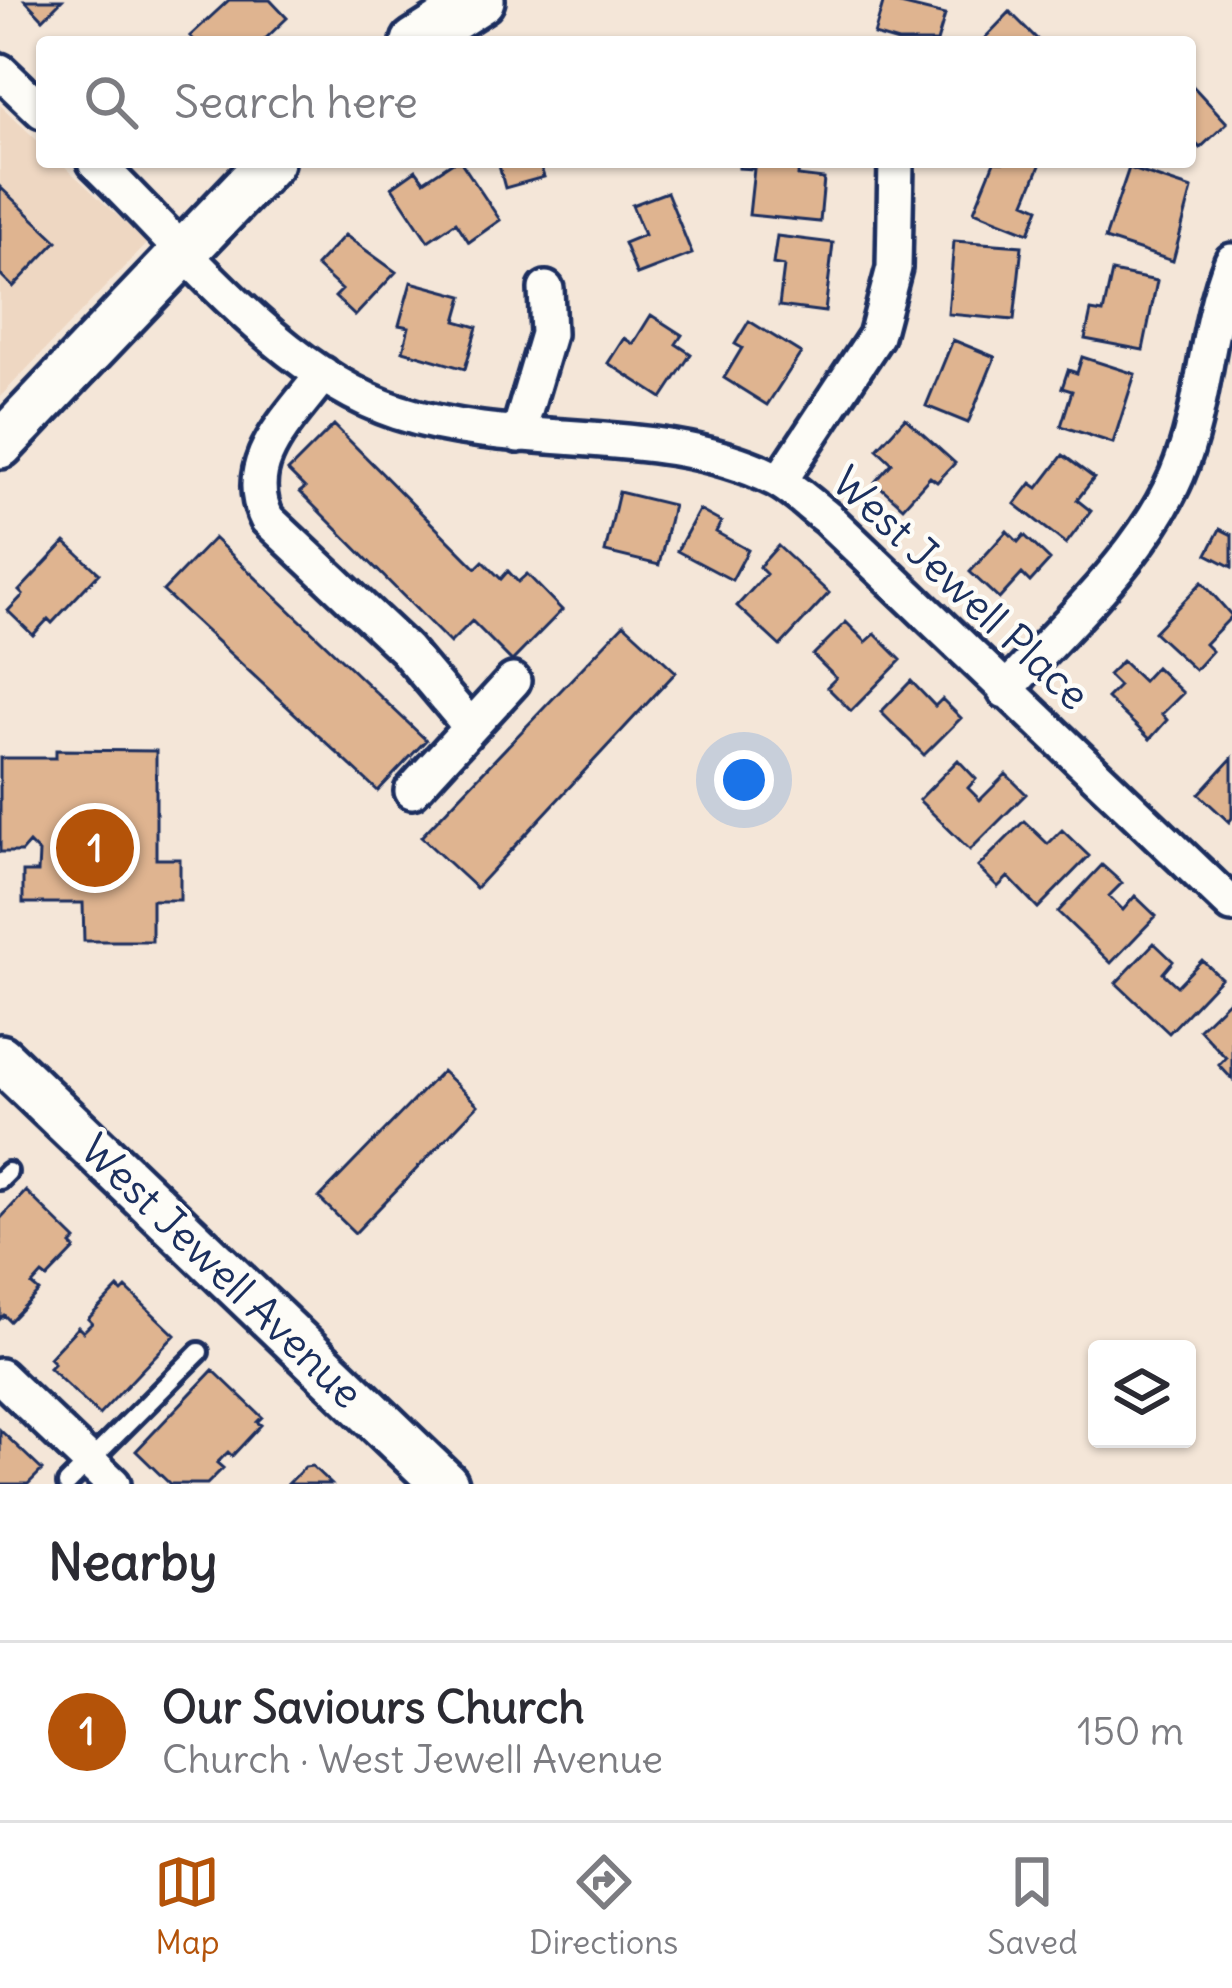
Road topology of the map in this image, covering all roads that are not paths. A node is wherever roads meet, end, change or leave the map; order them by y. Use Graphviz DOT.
graph roads {
  1 [pos="481,0"];
  2 [pos="424,36"];
  3 [pos="0,71"];
  4 [pos="36,105"];
  5 [pos="101,168"];
  6 [pos="264,168"];
  7 [pos="896,168"];
  8 [pos="184,248"];
  9 [pos="1232,261"];
  10 [pos="546,289"];
  11 [pos="323,374"];
  12 [pos="518,435"];
  13 [pos="0,445"];
  14 [pos="780,482"];
  15 [pos="514,681"];
  16 [pos="1005,691"];
  17 [pos="470,726"];
  18 [pos="412,790"];
  19 [pos="1232,905"];
  20 [pos="0,1058"];
  21 [pos="199,1352"];
  22 [pos="0,1376"];
  23 [pos="90,1476"];
  24 [pos="445,1484"];
  1 -- 2 [label="main road"];
  3 -- 4 [label="street"];
  5 -- 8 [label="street, West Jewell Place"];
  6 -- 8 [label="main road"];
  7 -- 14 [label="street"];
  8 -- 11 [label="street, West Jewell Place"];
  8 -- 13 [label="main road"];
  9 -- 16 [label="street"];
  10 -- 12 [label="street"];
  11 -- 12 [label="street, West Jewell Place"];
  11 -- 17 [label="street"];
  12 -- 14 [label="street, West Jewell Place"];
  14 -- 16 [label="street, West Jewell Place"];
  15 -- 17 [label="street"];
  16 -- 19 [label="street, West Jewell Place"];
  17 -- 18 [label="street"];
  20 -- 24 [label="main road, West Jewell Avenue"];
  21 -- 23 [label="lane"];
  22 -- 23 [label="street"];
}
